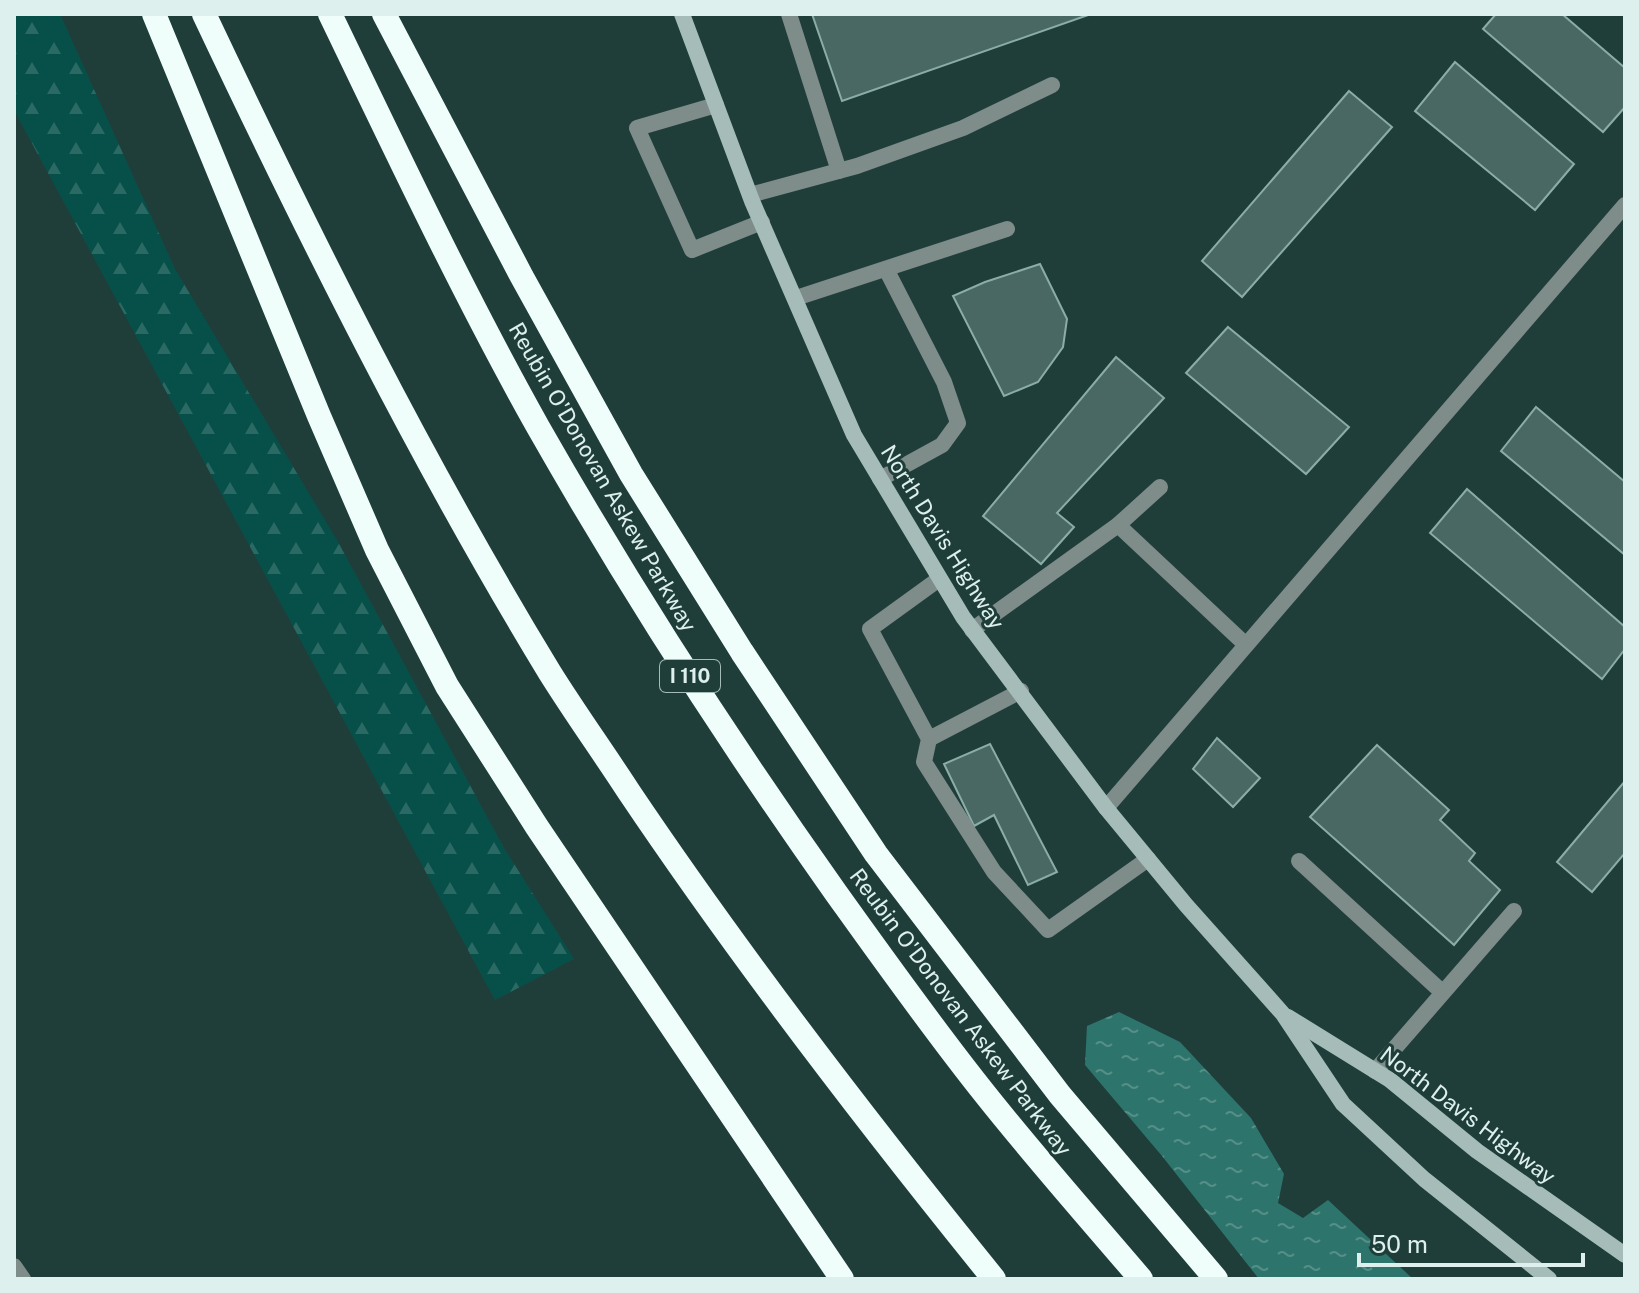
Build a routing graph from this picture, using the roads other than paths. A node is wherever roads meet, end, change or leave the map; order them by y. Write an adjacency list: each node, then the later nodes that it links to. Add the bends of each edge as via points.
1 (154, 14): 34 (highway, via 377,550 447,686)
2 (204, 14): 35 (highway, via 417,442 551,675 691,884 880,1138)
3 (330, 14): 36 (highway, Reubin O'Donovan Askew Parkway / I 110, via 537,424 683,667 884,961 983,1092)
4 (384, 14): 37 (highway, via 631,474 742,652 876,854 1060,1095)
5 (682, 14): 8 (main road, North Davis Highway)
6 (789, 14): 9 (street)
7 (1052, 85): 9 (street, via 963,128)
8 (716, 105): 10 (main road, North Davis Highway); 12 (street, via 637,128 692,250)
9 (839, 171): 10 (street)
10 (750, 195): 12 (main road, North Davis Highway)
11 (1625, 205): 21 (street)
12 (762, 222): 15 (main road, North Davis Highway)
13 (1007, 229): 14 (street)
14 (886, 269): 15 (street); 16 (street, via 944,382 958,423 942,445)
15 (796, 298): 16 (main road, North Davis Highway, via 854,435)
16 (880, 479): 19 (main road, North Davis Highway)
17 (1160, 487): 18 (street)
18 (1118, 525): 20 (street); 21 (street)
19 (939, 579): 20 (main road, North Davis Highway); 23 (street, via 870,629)
20 (972, 630): 22 (main road, North Davis Highway)
21 (1246, 645): 24 (street)
22 (1021, 691): 23 (street); 24 (main road, North Davis Highway)
23 (929, 739): 25 (street, via 924,762 994,872 1048,930)
24 (1106, 808): 25 (main road, North Davis Highway)
25 (1148, 859): 29 (main road, North Davis Highway)
26 (1299, 861): 28 (street)
27 (1514, 911): 28 (street)
28 (1442, 992): 30 (street)
29 (1283, 1014): 30 (main road, North Davis Highway); 38 (main road, North Davis Highway, via 1343,1104 1424,1179)
30 (1375, 1071): 31 (main road, North Davis Highway)
31 (1625, 1255)
32 (14, 1266): 33 (street)
33 (23, 1279)
34 (842, 1279)
35 (994, 1279)
36 (1141, 1279)
37 (1216, 1279)
38 (1549, 1279)

